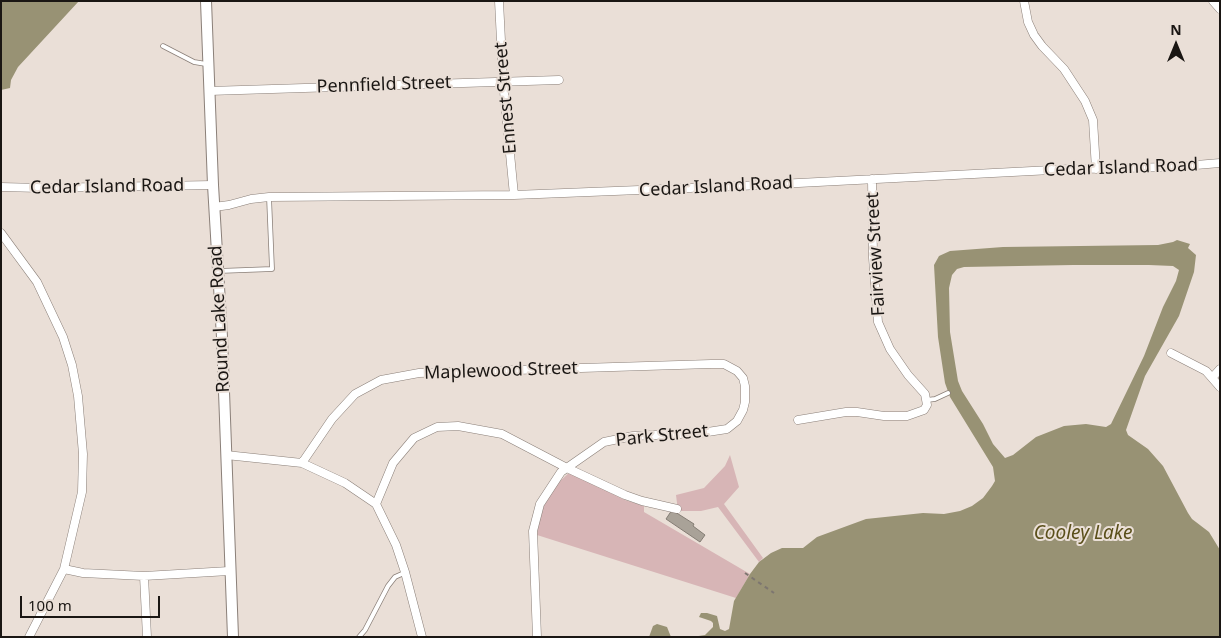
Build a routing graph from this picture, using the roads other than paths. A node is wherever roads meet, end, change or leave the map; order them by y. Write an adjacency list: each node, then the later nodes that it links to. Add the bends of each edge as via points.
1 (206, 1): 7 (street, Round Lake Road)
2 (499, 1): 9 (street, Ennest Street)
3 (1024, 1): 12 (street, via 1034,35 1064,69 1085,101 1093,120)
4 (1213, 1): 5 (street)
5 (1220, 9)
6 (163, 46): 7 (lane, via 194,62)
7 (209, 65): 10 (street, Round Lake Road)
8 (559, 80): 9 (street, Pennfield Street)
9 (503, 81): 10 (street, Pennfield Street); 16 (street, Ennest Street)
10 (209, 91): 14 (street, Round Lake Road)
11 (1220, 163): 12 (street, Cedar Island Road)
12 (1096, 169): 13 (street, Cedar Island Road)
13 (872, 179): 16 (street, Cedar Island Road); 27 (street, Fairview Street, via 872,258 878,322 890,349 925,394)
14 (212, 185): 15 (street, Cedar Island Road); 18 (street, Round Lake Road)
15 (1, 187)
16 (514, 195): 17 (street, Cedar Island Road)
17 (269, 197): 18 (street, Cedar Island Road); 20 (lane, via 272,270)
18 (214, 206): 20 (street, Round Lake Road)
19 (1, 233): 34 (street, via 37,282 63,337 78,396 84,473 76,524)
20 (218, 272): 29 (street, Round Lake Road)
21 (1170, 353): 24 (street, via 1206,371)
22 (1220, 369): 24 (street)
23 (737, 371): 30 (street, Maplewood Street, via 724,364 702,364 419,373 381,380 355,394 332,419); 31 (street, Park Street, via 743,378 746,393 743,410 728,429 633,436 604,442)
24 (1212, 378): 25 (street)
25 (1220, 387)
26 (948, 394): 27 (lane)
27 (927, 402): 28 (street, via 924,410 908,416 846,412)
28 (798, 420)
29 (226, 455): 30 (street); 35 (street, Round Lake Road)
30 (302, 463): 32 (street, via 345,483)
31 (568, 468): 32 (street, via 502,434 458,426 437,427 414,438 392,463); 33 (street, via 642,501); 43 (street, Park Street, via 561,472 540,504 534,531)
32 (376, 504): 36 (street)
33 (677, 508)
34 (64, 569): 37 (street); 38 (street)
35 (229, 571): 37 (street); 40 (street, Round Lake Road)
36 (405, 572): 41 (lane, via 388,586); 42 (street)
37 (144, 576): 39 (street)
38 (30, 637)
39 (147, 637)
40 (233, 637)
41 (359, 637)
42 (422, 637)
43 (537, 637)

